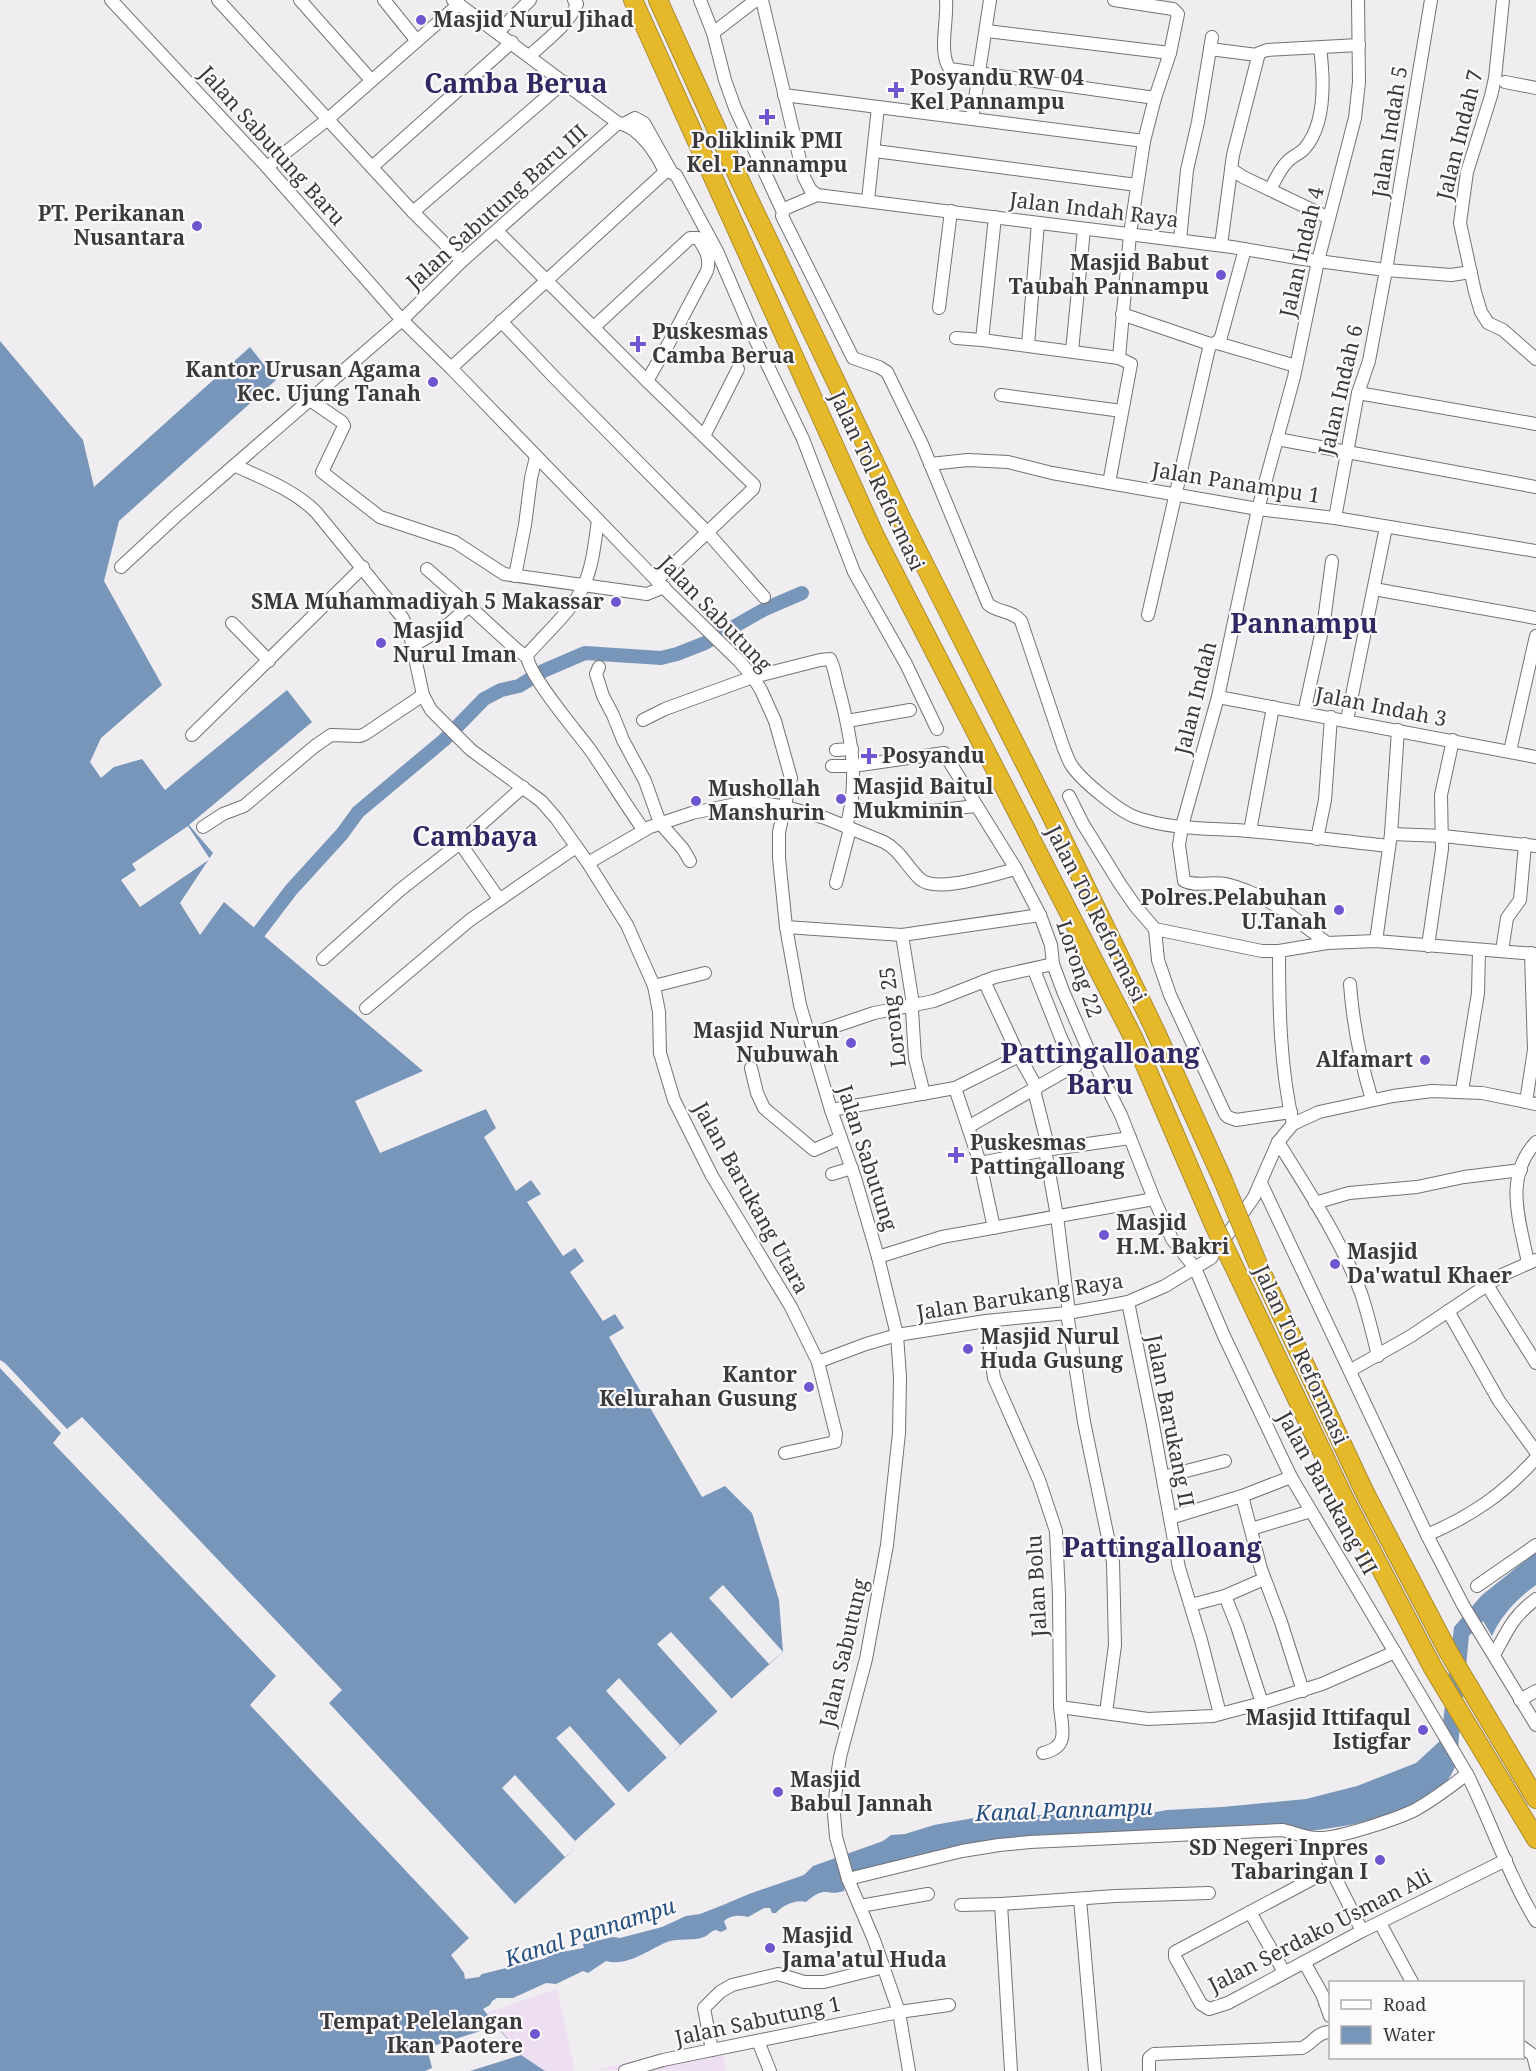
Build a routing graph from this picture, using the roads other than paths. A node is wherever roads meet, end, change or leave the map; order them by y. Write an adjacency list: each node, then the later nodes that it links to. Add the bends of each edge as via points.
1 (111, 0): 43 (street, Jalan Sabutung Baru)
2 (218, 0): 39 (street)
3 (300, 0): 31 (street)
4 (384, 0): 23 (street)
5 (530, 0): 21 (street)
6 (574, 0): 29 (street, via 577,4 573,12)
7 (624, 0): 48 (highway)
8 (633, 0): 48 (highway, Jalan Tol Reformasi)
9 (658, 0): 252 (highway, Jalan Tol Reformasi, bridge, via 902,520 1154,1028 1260,1269 1365,1493 1449,1653)
10 (700, 0): 22 (street)
11 (756, 0): 22 (street)
12 (762, 0): 35 (street)
13 (946, 0): 30 (street, via 943,53 947,65 952,70)
14 (990, 0): 20 (street)
15 (1114, 0): 27 (street, via 1173,9 1178,14)
16 (1358, 0): 25 (street, Jalan Indah 4)
17 (1431, 0): 65 (street, Jalan Indah 5)
18 (1503, 0): 66 (street, Jalan Indah 7, via 1491,96 1467,172 1460,223)
19 (456, 2): 21 (street); 23 (street)
20 (987, 31): 27 (street); 30 (street)
21 (498, 32): 24 (street)
22 (713, 33): 53 (street, via 735,108)
23 (417, 41): 31 (street)
24 (512, 42): 29 (street); 44 (street)
25 (1359, 45): 26 (street); 55 (street, Jalan Indah 4, via 1355,118)
26 (1320, 48): 28 (street, via 1266,50); 47 (street, via 1321,112 1317,126 1306,147 1289,159)
27 (1170, 53): 36 (street)
28 (1257, 55): 45 (street); 60 (street, via 1211,43 1187,170)
29 (529, 56): 32 (street)
30 (978, 72): 36 (street); 38 (street)
31 (371, 80): 39 (street)
32 (564, 82): 40 (street); 52 (street)
33 (1505, 82): 34 (street)
34 (1536, 88)
35 (784, 95): 37 (street); 49 (street, via 804,177)
36 (1155, 98): 41 (street)
37 (878, 107): 38 (street); 42 (street)
38 (972, 118): 41 (street)
39 (328, 119): 43 (street); 44 (street)
40 (621, 123): 58 (street, Jalan Sabutung Baru III); 67 (street, via 638,132 665,174); 132 (street, via 635,118 644,123 717,251 803,439 854,572)
41 (1144, 141): 46 (street)
42 (875, 151): 46 (street); 50 (street)
43 (267, 166): 70 (street, Jalan Sabutung Baru)
44 (372, 167): 52 (street)
45 (1231, 169): 47 (street); 61 (street)
46 (1137, 185): 59 (street)
47 (1270, 190): 55 (street)
48 (719, 191): 253 (highway, Jalan Tol Reformasi, bridge, via 875,536 1133,1037 1214,1225 1347,1504)
49 (817, 195): 50 (street, Jalan Indah Raya); 53 (street)
50 (868, 200): 51 (street, Jalan Indah Raya)
51 (951, 211): 54 (street, Jalan Indah Raya); 68 (street)
52 (413, 212): 63 (street)
53 (783, 212): 93 (street, via 851,354 887,372)
54 (995, 217): 56 (street, Jalan Indah Raya); 74 (street)
55 (1329, 218): 64 (street, Jalan Indah 4)
56 (1038, 223): 57 (street, Jalan Indah Raya); 76 (street)
57 (1084, 229): 59 (street, Jalan Indah Raya); 77 (street)
58 (497, 231): 63 (street, Jalan Sabutung Baru III); 67 (street)
59 (1130, 234): 60 (street, Jalan Indah Raya); 69 (street)
60 (1180, 240): 61 (street, Jalan Indah Raya)
61 (1221, 245): 62 (street, Jalan Indah Raya)
62 (1245, 249): 64 (street, Jalan Indah Raya); 75 (street, via 1221,337)
63 (462, 261): 70 (street, Jalan Sabutung Baru III)
64 (1318, 261): 65 (street, Jalan Indah Raya); 80 (street, Jalan Indah 4)
65 (1386, 270): 66 (street, Jalan Indah Raya, via 1451,275); 84 (street, Jalan Indah 6, via 1369,360)
66 (1471, 272): 79 (street, Jalan Indah 7, via 1481,312 1488,323 1503,330)
67 (547, 280): 71 (street); 72 (street)
68 (939, 308)
69 (1122, 314): 75 (street); 78 (street)
70 (402, 320): 81 (street, Jalan Sabutung); 86 (street)
71 (501, 321): 81 (street); 102 (street)
72 (594, 327): 83 (street); 83 (street, via 690,238 698,238 709,259 707,271)
73 (956, 338): 74 (street)
74 (982, 340): 76 (street)
75 (1213, 344): 80 (street); 97 (street)
76 (1028, 345): 77 (street)
77 (1072, 351): 78 (street)
78 (1119, 358): 87 (street, via 1131,367)
79 (1536, 359)
80 (1296, 366): 90 (street, Jalan Indah 4)
81 (451, 368): 92 (street, Jalan Sabutung)
82 (738, 369): 89 (street)
83 (647, 381): 89 (street)
84 (1358, 393): 88 (street); 91 (street, Jalan Indah 6)
85 (1001, 395): 87 (street)
86 (310, 400): 94 (street); 108 (street, via 344,426 323,473 380,517 455,542 504,574)
87 (1122, 411): 95 (street)
88 (1536, 424)
89 (704, 436): 102 (street, via 754,487)
90 (1277, 439): 91 (street); 98 (street, Jalan Indah 4)
91 (1346, 452): 96 (street); 99 (street, Jalan Indah 6)
92 (536, 457): 100 (street, Jalan Sabutung); 108 (street)
93 (930, 464): 95 (street, Jalan Panampu 1, via 968,460 1008,462); 148 (street, via 988,604 1014,614 1021,621 1072,767 1117,808 1149,821)
94 (236, 466): 105 (street); 106 (street, Jalan Barukang Utara, via 307,502)
95 (1109, 483): 97 (street, Jalan Panampu 1)
96 (1536, 487)
97 (1176, 494): 98 (street, Jalan Panampu 1); 114 (street)
98 (1258, 509): 99 (street, Jalan Panampu 1); 124 (street, Jalan Indah)
99 (1335, 518): 101 (street, Jalan Panampu 1)
100 (598, 520): 109 (street, Jalan Sabutung); 110 (street)
101 (1386, 527): 103 (street, Jalan Panampu 1); 111 (street)
102 (708, 533): 109 (street); 112 (street)
103 (1536, 551)
104 (1332, 561): 127 (street, via 1324,621)
105 (121, 567)
106 (363, 567): 118 (street, Jalan Barukang Utara, via 402,617); 120 (street)
107 (428, 569): 113 (street)
108 (515, 576): 110 (street)
109 (661, 584): 110 (street, via 647,594); 122 (street, Jalan Sabutung)
110 (584, 585): 119 (street)
111 (1374, 589): 115 (street); 130 (street)
112 (764, 597)
113 (470, 606): 118 (street); 119 (street)
114 (1148, 615)
115 (1536, 618)
116 (232, 623): 120 (street)
117 (1536, 636): 138 (street)
118 (413, 646): 123 (street, Jalan Barukang Utara)
119 (527, 655): 150 (street, via 535,675)
120 (269, 661): 134 (street)
121 (598, 667): 147 (street, via 596,674 603,696 645,781)
122 (753, 677): 129 (street); 131 (street, via 826,658 832,662); 145 (street, Jalan Sabutung, via 775,721 788,764 791,778)
123 (423, 695): 142 (street, Jalan Barukang Utara, via 450,731); 149 (street, via 365,734 331,735 244,806)
124 (1218, 697): 125 (street, Jalan Indah 3); 148 (street, Jalan Indah)
125 (1273, 707): 127 (street, Jalan Indah 3); 152 (street)
126 (910, 710): 131 (street)
127 (1304, 713): 128 (street, Jalan Indah 3)
128 (1331, 717): 130 (street, Jalan Indah 3); 154 (street, via 1325,800)
129 (643, 720)
130 (1347, 720): 133 (street, Jalan Indah 3)
131 (847, 721): 136 (street)
132 (937, 729)
133 (1398, 730): 135 (street, Jalan Indah 3); 155 (street)
134 (192, 735)
135 (1453, 740): 138 (street, Jalan Indah 3); 153 (street, via 1441,795)
136 (852, 749): 137 (street); 141 (street)
137 (836, 750)
138 (1510, 751): 139 (street, Jalan Indah 3)
139 (1536, 757)
140 (832, 766): 141 (street)
141 (853, 766): 144 (street, Lorong 22, via 944,753); 146 (street)
142 (523, 787): 156 (street); 158 (street, Jalan Barukang Utara, via 541,801)
143 (1069, 796): 166 (street, via 1120,884)
144 (975, 806): 146 (street, via 900,814); 161 (street, Lorong 22)
145 (786, 807): 147 (street, via 751,801); 151 (street); 165 (street, Jalan Sabutung, via 779,847)
146 (852, 808): 151 (street)
147 (660, 823): 150 (street); 159 (street)
148 (1182, 826): 152 (street); 169 (street, Jalan Indah, via 1179,845 1184,881 1226,884 1268,899)
149 (203, 827)
150 (643, 830): 160 (street)
151 (853, 830): 161 (street, via 892,846 919,878 932,884 960,882); 162 (street)
152 (1250, 831): 154 (street)
153 (1443, 836): 155 (street); 157 (street); 170 (street)
154 (1317, 839): 155 (street)
155 (1390, 840): 168 (street)
156 (460, 843): 163 (street); 175 (street, via 422,871)
157 (1530, 845): 173 (street, via 1520,900 1507,918)
158 (576, 847): 160 (street, Jalan Barukang Utara); 163 (street)
159 (690, 861)
160 (588, 863): 181 (street, Jalan Barukang Utara, via 627,925)
161 (1016, 868): 164 (street, Lorong 22)
162 (836, 883)
163 (499, 898): 183 (street)
164 (1040, 915): 167 (street); 176 (street, Lorong 22)
165 (786, 927): 167 (street); 184 (street, Jalan Sabutung)
166 (1155, 929): 172 (street, via 1262,951); 196 (street, via 1158,960 1170,995 1225,1114 1236,1120)
167 (902, 935): 182 (street, Lorong 25)
168 (1376, 941): 169 (street); 170 (street)
169 (1327, 944): 172 (street)
170 (1428, 946): 171 (street)
171 (1479, 950): 173 (street); 191 (street, via 1478,993)
172 (1280, 951): 196 (street, via 1282,1065)
173 (1502, 951): 174 (street)
174 (1533, 954): 194 (street)
175 (323, 959)
176 (1053, 964): 177 (street); 186 (street, Lorong 22)
177 (1034, 969): 179 (street); 187 (street)
178 (705, 973): 181 (street)
179 (984, 981): 182 (street, via 934,1001); 185 (street)
180 (1350, 984): 193 (street, via 1352,1023)
181 (654, 986): 222 (street, Jalan Barukang Utara, via 660,1053 674,1100 712,1176)
182 (913, 1004): 184 (street); 192 (street, Lorong 25, via 915,1058)
183 (366, 1008)
184 (809, 1035): 195 (street, Jalan Sabutung)
185 (1019, 1056): 189 (street); 190 (street)
186 (1090, 1056): 187 (street); 199 (street, Lorong 22)
187 (1075, 1067): 190 (street)
188 (751, 1068): 198 (street, via 765,1108 814,1150)
189 (955, 1088): 192 (street); 197 (street)
190 (1036, 1089): 197 (street); 202 (street)
191 (1462, 1091): 193 (street, Jalan Barukang Raya, via 1418,1092); 194 (street, Jalan Barukang Raya)
192 (924, 1094): 195 (street)
193 (1372, 1100): 196 (street, Jalan Barukang Raya)
194 (1531, 1103)
195 (831, 1110): 198 (street, Jalan Sabutung)
196 (1292, 1118): 200 (street, Jalan Barukang Raya)
197 (968, 1127): 203 (street)
198 (841, 1138): 204 (street, Jalan Sabutung)
199 (1130, 1138): 202 (street); 208 (street, Lorong 22)
200 (1278, 1142): 207 (street, Jalan Barukang Raya); 209 (street)
201 (1536, 1142): 205 (street)
202 (1047, 1150): 203 (street); 210 (street)
203 (980, 1163): 211 (street)
204 (852, 1168): 206 (street); 212 (street, Jalan Sabutung)
205 (1521, 1170): 209 (street, via 1417,1187 1349,1193); 213 (street, via 1516,1178 1515,1197)
206 (832, 1174)
207 (1262, 1183): 214 (street, Jalan Barukang Raya, via 1211,1258); 224 (street)
208 (1154, 1199): 210 (street); 214 (street, Lorong 22, via 1172,1239)
209 (1315, 1203): 221 (street, via 1356,1281)
210 (1057, 1216): 211 (street); 218 (street)
211 (994, 1228): 212 (street, via 942,1237)
212 (878, 1257): 220 (street, Jalan Sabutung)
213 (1532, 1262): 215 (street)
214 (1195, 1268): 216 (street, Jalan Barukang Raya); 230 (street, Jalan Barukang III)
215 (1486, 1285): 217 (street); 223 (street)
216 (1128, 1302): 218 (street, Jalan Barukang Raya); 229 (street, Jalan Barukang II)
217 (1448, 1311): 221 (street); 225 (street, via 1498,1401)
218 (1068, 1313): 219 (street, Jalan Barukang Raya); 249 (street, via 1084,1422 1113,1562 1115,1645)
219 (986, 1321): 220 (street, Jalan Barukang Raya); 248 (street, Jalan Bolu, via 994,1378 1039,1480 1056,1531)
220 (897, 1335): 222 (street, Jalan Barukang Raya); 263 (street, Jalan Sabutung, via 899,1433 887,1545 866,1659 837,1777 834,1814)
221 (1378, 1356): 224 (street)
222 (818, 1362): 226 (street, Jalan Barukang Utara, via 836,1442)
223 (1536, 1363)
224 (1351, 1370): 235 (street)
225 (1536, 1452)
226 (785, 1453)
227 (1536, 1458): 235 (street, via 1489,1503)
228 (1226, 1461): 229 (street)
229 (1163, 1477): 233 (street, Jalan Barukang II)
230 (1291, 1477): 231 (street); 232 (street, Jalan Barukang III)
231 (1242, 1496): 233 (street); 234 (street)
232 (1311, 1511): 234 (street); 242 (street, Jalan Barukang III)
233 (1170, 1518): 241 (street, Jalan Barukang II)
234 (1251, 1529): 237 (street)
235 (1427, 1535): 243 (street)
236 (1536, 1545): 238 (street)
237 (1264, 1579): 239 (street); 244 (street)
238 (1477, 1586)
239 (1225, 1596): 241 (street); 247 (street)
240 (1536, 1599): 243 (street, via 1516,1616)
241 (1191, 1605): 250 (street, Jalan Barukang II)
242 (1395, 1652): 244 (street); 255 (street, Jalan Barukang III)
243 (1492, 1652): 246 (street)
244 (1302, 1691): 247 (street)
245 (1536, 1691): 246 (street)
246 (1520, 1700): 251 (street)
247 (1262, 1703): 250 (street)
248 (1060, 1707): 249 (street); 254 (street, Jalan Bolu, via 1060,1744)
249 (1106, 1713): 250 (street, via 1148,1719)
250 (1220, 1714)
251 (1536, 1725)
252 (1502, 1743): 256 (highway); 257 (highway, Jalan Tol Reformasi)
253 (1482, 1752): 259 (highway, Jalan Tol Reformasi); 260 (highway)
254 (1043, 1753)
255 (1465, 1769): 258 (street, via 1412,1811 1355,1831); 261 (street)
256 (1536, 1788)
257 (1536, 1799)
258 (1320, 1838): 262 (street); 263 (street, via 1282,1830 1030,1842 962,1851)
259 (1536, 1839)
260 (1536, 1856)
261 (1506, 1860): 271 (street); 272 (street, Jalan Serdako Usman Ali)
262 (1331, 1869): 270 (street, Jalan Serdako Usman Ali); 273 (street)
263 (848, 1879): 269 (street, Jalan Sabutung)
264 (1209, 1893): 266 (street)
265 (928, 1894): 269 (street)
266 (1080, 1899): 267 (street); 290 (street)
267 (1001, 1904): 268 (street); 289 (street)
268 (961, 1905)
269 (860, 1906): 275 (street, Jalan Sabutung)
270 (1250, 1912): 276 (street); 276 (street, Jalan Serdako Usman Ali, via 1175,1952 1201,2004 1209,2009 1228,2003)
271 (1536, 1921)
272 (1380, 1923): 273 (street, Jalan Serdako Usman Ali); 277 (street)
273 (1362, 1930): 274 (street, Jalan Serdako Usman Ali)
274 (1304, 1962): 276 (street, Jalan Serdako Usman Ali); 280 (street)
275 (884, 1967): 279 (street, Jalan Sabutung); 284 (street, via 824,1982 804,1982 778,1974 732,1985 704,2008)
276 (1284, 1972)
277 (1411, 1981)
278 (950, 2005): 279 (street, Jalan Sabutung 1)
279 (899, 2012): 282 (street, Jalan Sabutung 1); 288 (street, Jalan Sabutung)
280 (1329, 2013)
281 (1329, 2032): 291 (street, via 1318,2034 1309,2045 1295,2049 1154,2054 1149,2058)
282 (758, 2041): 284 (street, Jalan Sabutung 1); 287 (street)
283 (1524, 2048): 285 (street, via 1533,2055)
284 (712, 2050): 286 (street, Jalan Sabutung 1)
285 (1536, 2067)
286 (625, 2071)
287 (770, 2071)
288 (909, 2071)
289 (1011, 2071)
290 (1095, 2071)
291 (1149, 2071)

